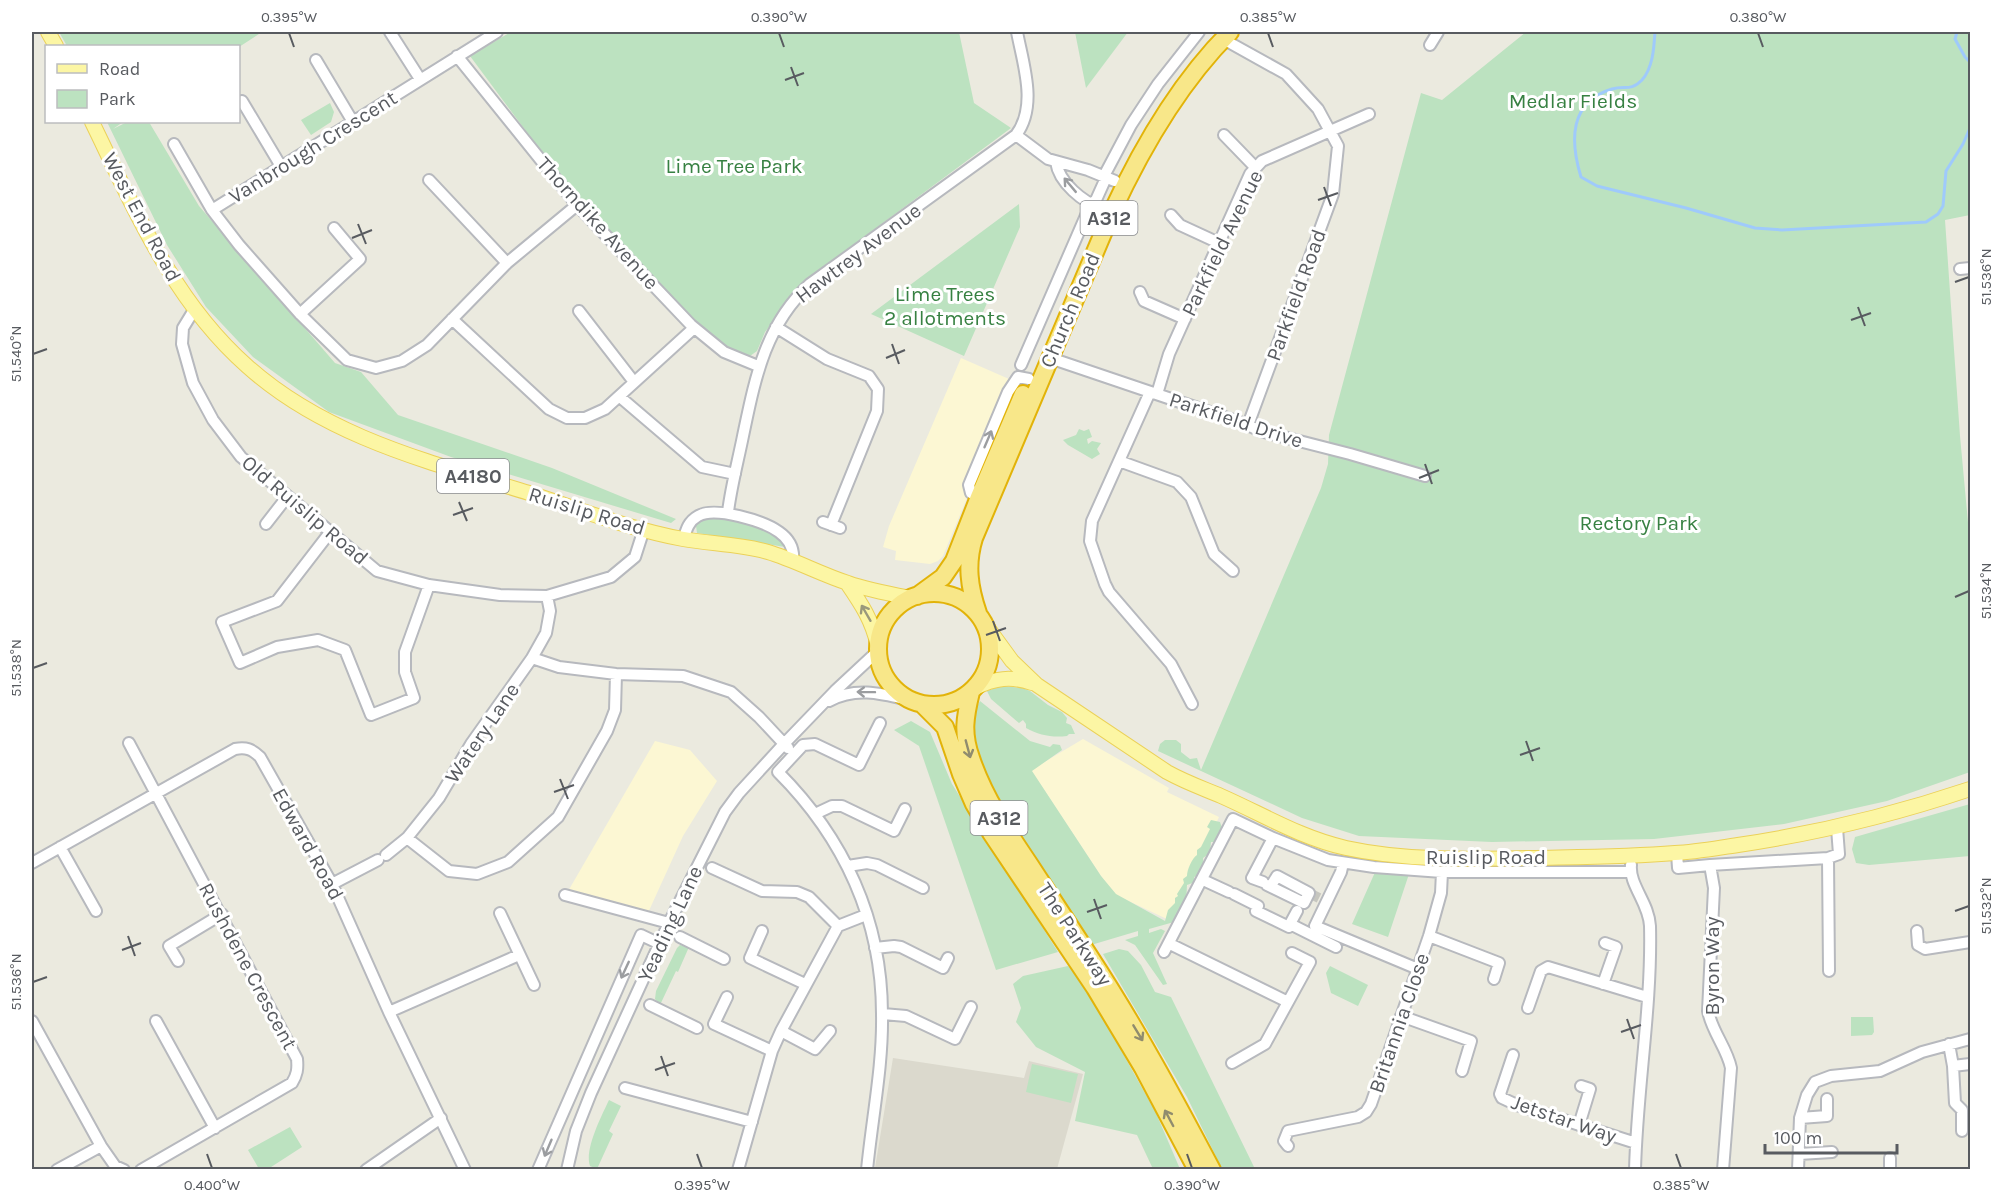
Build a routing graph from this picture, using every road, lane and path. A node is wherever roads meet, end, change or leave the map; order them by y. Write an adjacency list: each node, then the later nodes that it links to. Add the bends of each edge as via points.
1 (390, 32): 10 (street)
2 (497, 32): 8 (street, Vanbrough Crescent)
3 (1017, 32): 16 (street, via 1027,83 1026,114)
4 (1199, 32): 22 (street, Church Road, via 1145,103)
5 (1438, 32): 7 (street)
6 (1222, 34): 15 (street, Parkfield Road, via 1286,74 1318,109); 22 (highway, Church Road / A312, via 1168,91); 39 (highway, Church Road / A312, via 1176,96 1136,164)
7 (1430, 45)
8 (458, 56): 10 (street, Vanbrough Crescent); 24 (street, Thorndike Avenue)
9 (316, 60): 13 (street)
10 (420, 79): 13 (street, Vanbrough Crescent)
11 (242, 102): 21 (street)
12 (1369, 114): 15 (street, Parkfield Avenue)
13 (353, 122): 21 (street, Vanbrough Crescent)
14 (92, 123): 32 (main road, West End Road / A4180, via 157,252)
15 (1329, 132): 20 (street, Parkfield Avenue); 44 (street, Parkfield Road, via 1338,146 1333,194)
16 (1016, 135): 19 (street); 37 (street, Hawtrey Avenue, via 810,284)
17 (1224, 135): 20 (street)
18 (174, 144): 26 (street)
19 (1056, 162): 22 (street); 25 (street, one-way to 19, via 1072,190)
20 (1255, 167): 29 (street, Parkfield Avenue)
21 (282, 168): 26 (street, Vanbrough Crescent)
22 (1110, 179): 25 (highway, Church Road / A312)
23 (429, 180): 30 (street)
24 (577, 205): 30 (street, Vanbrough Crescent); 38 (street, Thorndike Avenue)
25 (1096, 206): 60 (highway, Church Road / A312, one-way to 25, via 943,577 954,561 1025,372)
26 (212, 210): 34 (street, Vanbrough Crescent)
27 (1171, 215): 29 (street, via 1180,225)
28 (334, 228): 34 (street, via 360,259)
29 (1219, 243): 36 (street, Parkfield Avenue)
30 (507, 263): 35 (street, Vanbrough Crescent)
31 (1140, 292): 36 (street, via 1144,301)
32 (194, 310): 48 (street, Old Ruislip Road, via 181,338 193,383 213,420 241,457); 52 (main road, Ruislip Road / A4180, via 245,365 287,399 327,422 411,456)
33 (579, 311): 41 (street)
34 (300, 314): 35 (street, Vanbrough Crescent, via 347,360 376,368 402,361 427,345)
35 (452, 319): 43 (street, via 549,409 567,418 585,418)
36 (1185, 320): 42 (street, Parkfield Avenue)
37 (776, 327): 40 (street, Hawtrey Avenue); 51 (street, via 827,359 869,376 878,389 877,411)
38 (694, 328): 40 (street, Thorndike Avenue, via 724,352); 41 (street)
39 (1050, 358): 42 (street, Parkfield Drive); 61 (highway, Church Road / A312, via 972,546 971,594)
40 (758, 366): 46 (street, Hawtrey Avenue)
41 (634, 382): 43 (street)
42 (1153, 393): 44 (street, Parkfield Drive); 45 (street, Parkfield Avenue)
43 (620, 397): 46 (street, via 702,467)
44 (1248, 425): 47 (street, Parkfield Drive)
45 (1119, 461): 56 (street, via 1185,488 1214,554); 68 (street, Parkfield Avenue, via 1092,521 1090,541 1109,592 1165,656)
46 (735, 474): 49 (street, Hawtrey Avenue)
47 (1425, 476)
48 (287, 497): 50 (street); 53 (street, Old Ruislip Road)
49 (728, 512): 54 (street, via 699,515 690,522); 55 (street, via 777,530 789,542)
50 (266, 524)
51 (831, 525)
52 (645, 529): 54 (main road, Ruislip Road / A4180); 59 (street, Old Ruislip Road, via 635,557 611,577)
53 (331, 531): 58 (street, Old Ruislip Road, via 377,571); 58 (street, via 277,601 222,622 240,663 277,647 318,640 345,650 371,715 414,698 405,672 405,652)
54 (684, 539): 55 (main road, Ruislip Road / A4180, via 744,547)
55 (793, 560): 57 (main road, Ruislip Road / A4180)
56 (1233, 571)
57 (847, 583): 60 (main road, A4180); 62 (main road, one-way to 57, via 873,625)
58 (429, 585): 59 (street, Old Ruislip Road, via 500,596)
59 (547, 596): 63 (street, Watery Lane, via 550,611 546,633)
60 (914, 597): 61 (highway, via 944,594 963,601); 62 (highway, A312, via 895,609 886,621)
61 (981, 619): 65 (main road, Ruislip Road, via 1012,661); 66 (highway, A312, via 991,653 988,667)
62 (878, 649): 67 (highway, A312, via 888,682); 69 (street, Yeading Lane)
63 (532, 658): 64 (street, via 559,667); 80 (street, Watery Lane, via 471,744 439,798)
64 (616, 674): 72 (street, via 683,676 731,692); 80 (street, via 615,710 607,731 558,817 508,862 477,874 449,871)
65 (1037, 685): 66 (main road, Ruislip Road, via 1009,678 993,680); 79 (main road, Ruislip Road, via 1184,782)
66 (973, 690): 67 (highway, via 949,703); 108 (highway, The Parkway / A312, one-way to 108, via 965,713 964,732 971,758 1005,828)
67 (917, 703): 69 (street, Yeading Lane, one-way to 69, via 859,691); 108 (highway, The Parkway / A312, via 945,727 974,804 991,833)
68 (1192, 704)
69 (821, 706): 72 (street, Yeading Lane)
70 (880, 723): 73 (street, via 859,765 815,744 803,745)
71 (129, 742): 75 (street, Rushdene Crescent)
72 (783, 745): 73 (street); 104 (street, Yeading Lane, via 725,812)
73 (795, 754): 77 (street, via 778,772)
74 (1971, 789): 78 (main road, Ruislip Road)
75 (156, 794): 83 (street, Edward Road); 95 (street, Edward Road, via 235,749 253,751); 102 (street, Rushdene Crescent)
76 (905, 809): 77 (street, via 894,831 842,806 831,806)
77 (815, 814): 90 (street)
78 (1838, 828): 84 (main road, Ruislip Road); 86 (street, via 1839,854)
79 (1296, 832): 82 (street); 85 (main road, Ruislip Road, via 1343,847 1398,856 1450,859)
80 (407, 838): 95 (street, Watery Lane, via 382,857)
81 (1273, 838): 82 (street); 94 (street, via 1233,819); 98 (street, via 1264,883 1277,876)
82 (1289, 845): 88 (street)
83 (60, 847): 87 (street, Edward Road); 99 (street)
84 (1677, 853): 85 (main road, Ruislip Road); 89 (street, via 1678,868)
85 (1632, 855): 93 (street)
86 (1828, 858): 89 (street); 123 (street)
87 (32, 863)
88 (1343, 863): 92 (street); 98 (street)
89 (1710, 865): 178 (street, Byron Way, via 1714,888 1708,1011 1731,1068)
90 (848, 866): 96 (street, via 877,864); 103 (street)
91 (712, 868): 106 (street, via 762,891 797,892 809,897)
92 (1442, 872): 93 (street); 110 (street, Britannia Close, via 1441,893)
93 (1630, 872): 130 (street, via 1650,924)
94 (1203, 880): 105 (street, via 1258,906 1256,911 1289,927); 131 (street, via 1167,948)
95 (332, 884): 135 (street, Edward Road)
96 (923, 888)
97 (565, 895): 104 (street)
98 (1317, 896): 122 (street, via 1315,926)
99 (96, 911)
100 (1297, 911): 105 (street)
101 (500, 913): 118 (street)
102 (222, 914): 121 (street, via 169,945); 159 (street, Rushdene Crescent, via 297,1059 298,1068 292,1083)
103 (866, 915): 106 (street); 116 (street)
104 (669, 923): 114 (street, Yeading Lane)
105 (1290, 924): 115 (street)
106 (838, 926): 125 (street)
107 (762, 931): 125 (street, via 750,958)
108 (1065, 931): 128 (highway, The Parkway / A312)
109 (1917, 931): 112 (street, via 1918,945 1925,949)
110 (1429, 936): 122 (street, Britannia Close); 124 (street, via 1500,963)
111 (680, 937): 119 (street)
112 (1971, 942)
113 (1605, 943): 126 (street, via 1616,947)
114 (660, 944): 171 (street, one-way to 171, via 641,935); 172 (street, Yeading Lane, via 591,1092)
115 (1336, 947)
116 (875, 948): 120 (street, via 901,947 943,968); 136 (street)
117 (1292, 953): 131 (street, via 1310,962)
118 (519, 955): 127 (street); 135 (street)
119 (724, 958)
120 (948, 958)
121 (178, 961)
122 (1418, 969): 137 (street, Britannia Close)
123 (1829, 971)
124 (1494, 980)
125 (805, 984): 141 (street)
126 (1604, 984): 130 (street); 134 (street, via 1548,967 1541,970)
127 (534, 985)
128 (1101, 986): 175 (highway, The Parkway / A312, one-way to 128); 176 (highway, The Parkway / A312, one-way to 176, via 1154,1059)
129 (727, 997): 145 (street, via 714,1024)
130 (1647, 997): 161 (street)
131 (1288, 1002): 147 (street, via 1265,1044)
132 (650, 1005): 140 (street)
133 (971, 1007): 136 (street, via 954,1039 906,1016)
134 (1528, 1008)
135 (390, 1012): 155 (street, Edward Road)
136 (882, 1014): 174 (street)
137 (1401, 1016): 150 (street, via 1471,1041); 163 (street, Britannia Close, via 1366,1112 1288,1131 1284,1141)
138 (32, 1021): 162 (street)
139 (156, 1021): 159 (street)
140 (697, 1028)
141 (781, 1031): 142 (street, via 815,1048); 145 (street)
142 (830, 1031)
143 (1971, 1039): 144 (street)
144 (1949, 1044): 149 (street); 156 (street, via 1880,1071 1831,1076 1815,1082)
145 (772, 1051): 157 (street)
146 (1513, 1055): 158 (street, Jetstar Way, via 1502,1098)
147 (1232, 1063)
148 (1971, 1064): 149 (street)
149 (1953, 1066): 154 (street, via 1955,1103)
150 (1462, 1071)
151 (1581, 1086): 158 (street, via 1590,1089)
152 (625, 1088): 157 (street)
153 (1827, 1099): 156 (street, via 1827,1116)
154 (1966, 1109): 160 (street)
155 (441, 1118): 169 (street); 170 (street, Edward Road)
156 (1800, 1118): 165 (street)
157 (752, 1122): 173 (street)
158 (1579, 1125): 161 (street, Jetstar Way)
159 (215, 1128): 168 (street, Rushdene Crescent)
160 (1962, 1131)
161 (1635, 1143): 177 (street)
162 (101, 1146): 166 (street); 167 (street, via 115,1166)
163 (1288, 1146)
164 (1832, 1152): 165 (street)
165 (1799, 1154): 179 (street)
166 (57, 1170)
167 (124, 1170)
168 (141, 1170)
169 (366, 1170)
170 (465, 1170)
171 (538, 1170)
172 (567, 1170)
173 (738, 1170)
174 (867, 1170)
175 (1197, 1170)
176 (1212, 1170)
177 (1635, 1170)
178 (1723, 1170)
179 (1798, 1170)

